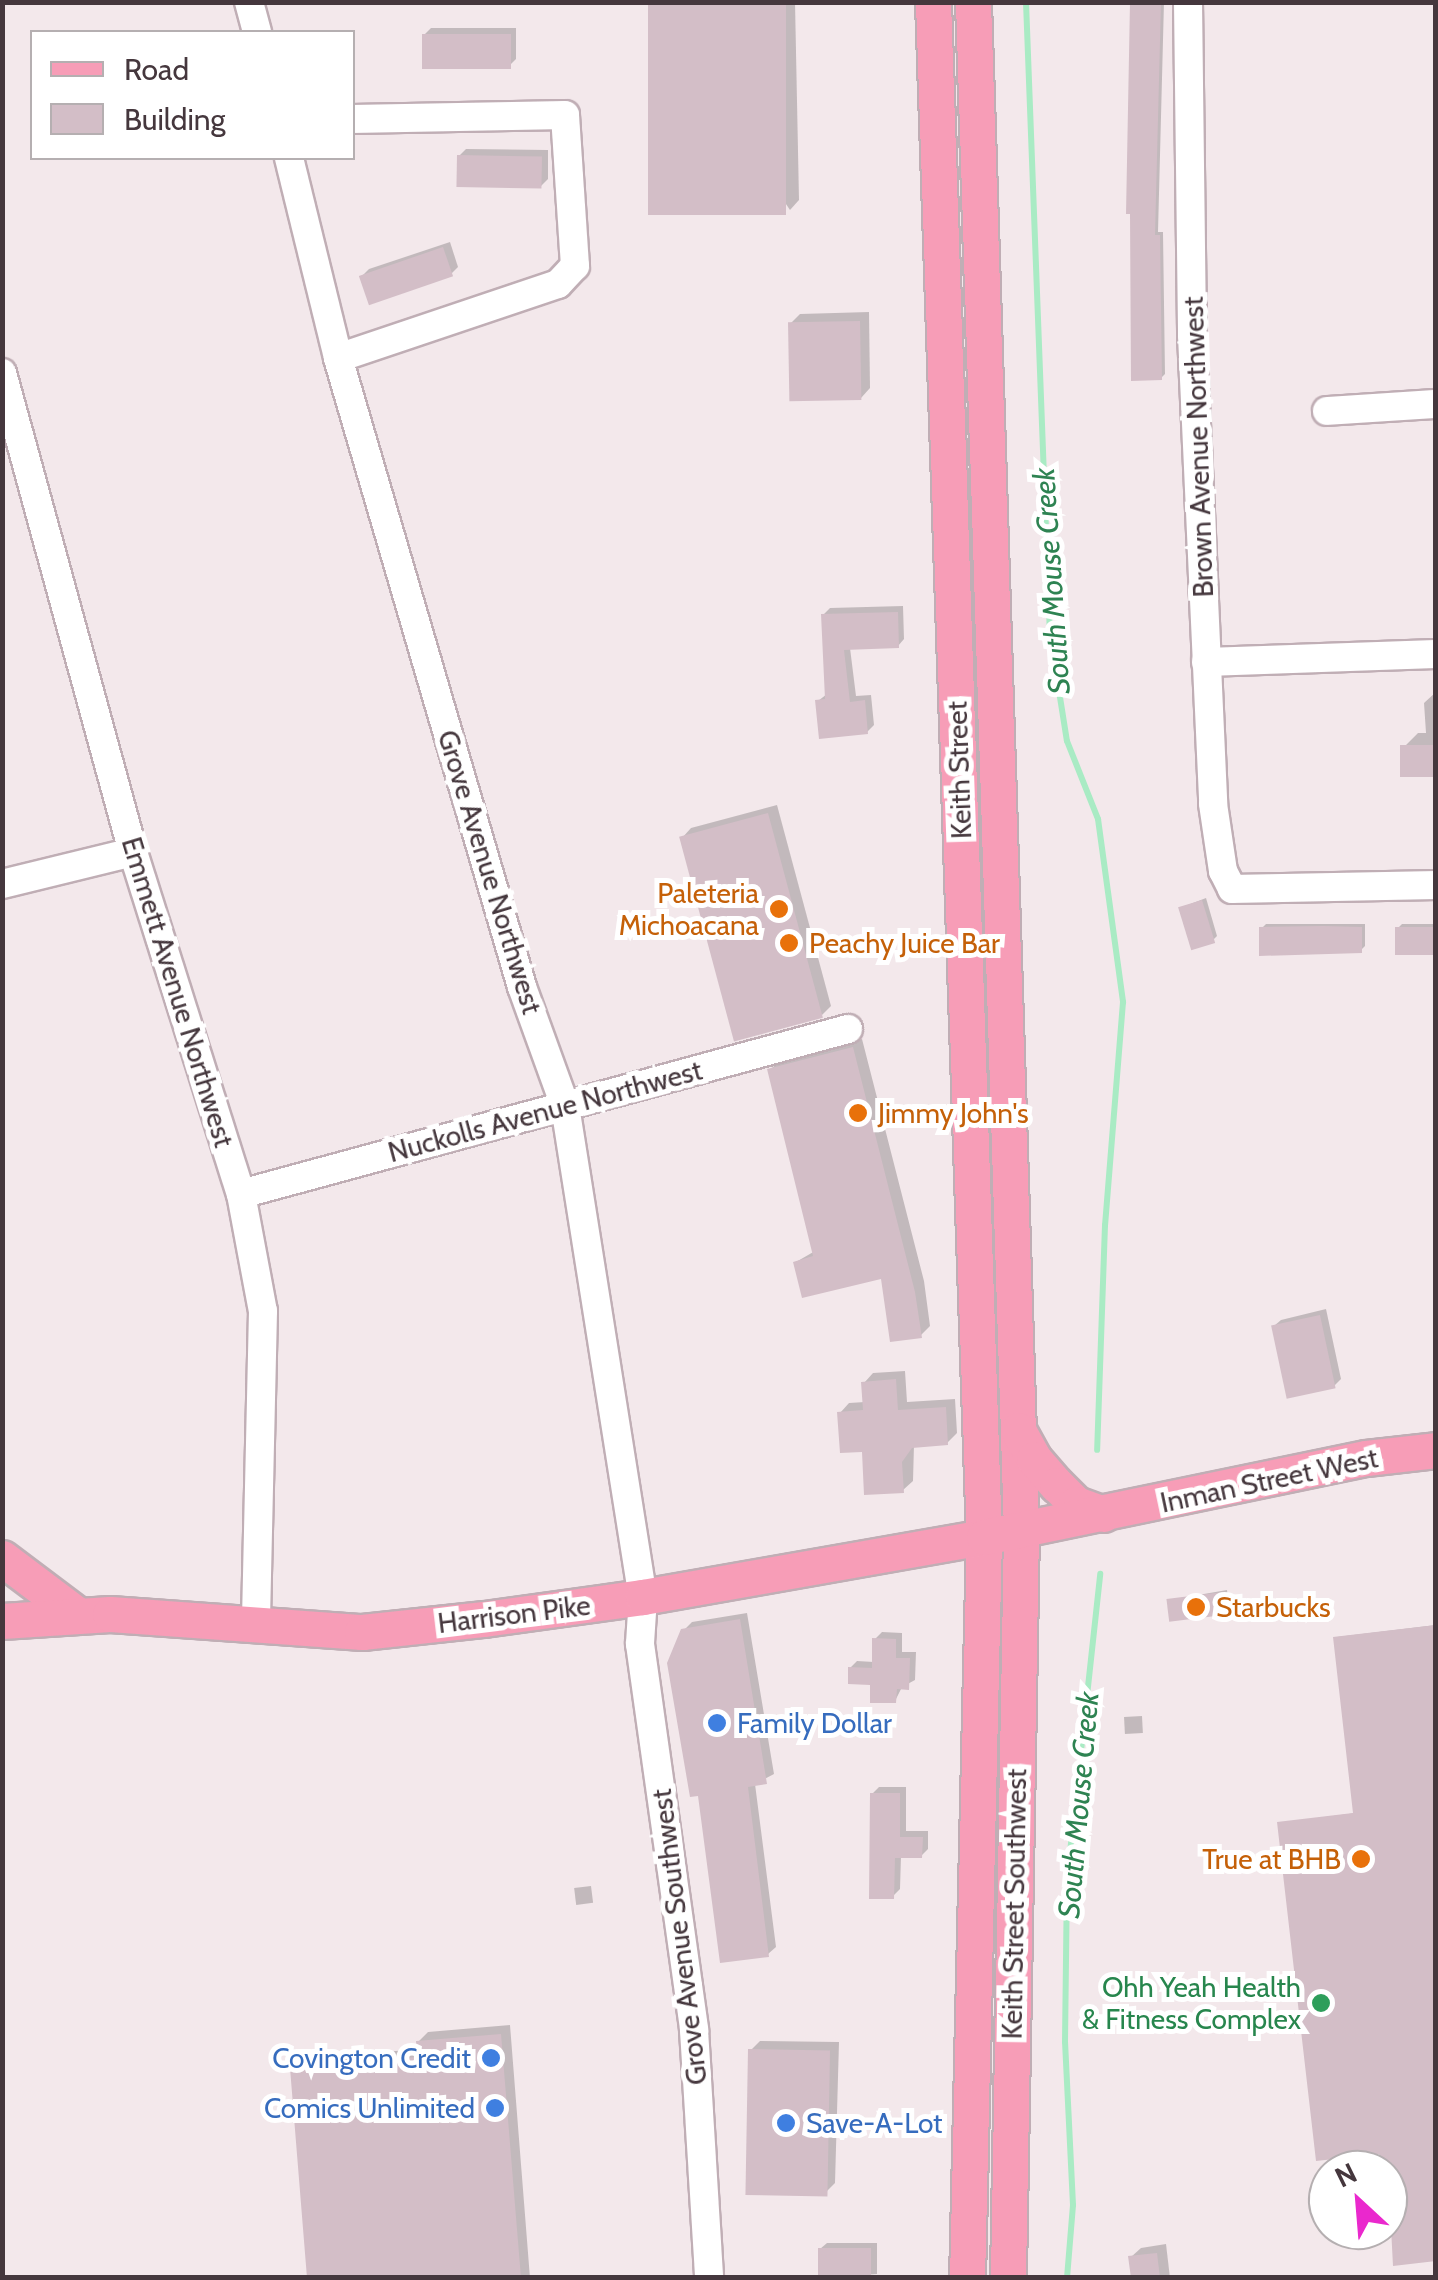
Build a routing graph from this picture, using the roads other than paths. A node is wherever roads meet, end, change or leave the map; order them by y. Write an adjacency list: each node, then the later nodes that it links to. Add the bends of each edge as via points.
1 (250, 2): 5 (street)
2 (933, 2): 9 (main road, Keith Street)
3 (973, 2): 8 (main road, Keith Street)
4 (1188, 2): 15 (street, Brown Avenue Northwest, via 1192,335)
5 (257, 30)
6 (355, 119): 10 (street, via 565,116 575,266 558,284)
7 (289, 160): 10 (street, Grove Avenue Northwest)
8 (982, 234): 9 (main road); 19 (main road, Keith Street)
9 (942, 236): 20 (main road, Keith Street)
10 (338, 358): 22 (street, Grove Avenue Northwest, via 522,987)
11 (2, 372): 16 (street, Emmett Avenue Northwest)
12 (1436, 404): 13 (street)
13 (1327, 411)
14 (1436, 654): 15 (street)
15 (1206, 662): 18 (street, Brown Avenue Northwest, via 1214,804 1223,871 1232,889)
16 (132, 852): 17 (street); 23 (street, Emmett Avenue Northwest)
17 (2, 884)
18 (1436, 885)
19 (1001, 933): 20 (main road); 24 (main road, Keith Street)
20 (964, 934): 28 (main road, Keith Street)
21 (848, 1029): 22 (street, Nuckolls Avenue Northwest)
22 (565, 1106): 23 (street, Nuckolls Avenue Northwest); 30 (street, Grove Avenue Northwest)
23 (242, 1194): 33 (street, Emmett Avenue Northwest, via 263,1312)
24 (1018, 1429): 26 (main road, via 1066,1495); 27 (main road, Keith Street)
25 (1436, 1450): 26 (main road, Inman Street West, via 1366,1458)
26 (1103, 1514): 27 (main road, Inman Street West)
27 (1021, 1530): 28 (main road, Harrison Pike); 35 (main road, Keith Street Southwest)
28 (984, 1538): 30 (main road, Harrison Pike); 34 (main road, Keith Street Southwest)
29 (2, 1558): 31 (main road)
30 (643, 1597): 33 (main road, Harrison Pike, via 362,1632); 40 (street, Grove Avenue Southwest, via 640,1644 691,2003)
31 (80, 1616): 32 (main road, Harrison Pike); 33 (main road, Harrison Pike)
32 (2, 1621)
33 (256, 1623)
34 (974, 1997): 35 (main road); 36 (main road, Keith Street Southwest)
35 (1012, 1999): 37 (main road, Keith Street Southwest)
36 (969, 2197): 37 (main road); 38 (main road, Keith Street Southwest)
37 (1009, 2197): 39 (main road, Keith Street Southwest)
38 (968, 2239): 39 (main road); 41 (main road, Keith Street Southwest)
39 (1008, 2240): 42 (main road, Keith Street Southwest)
40 (708, 2278)
41 (967, 2278)
42 (1008, 2278)

